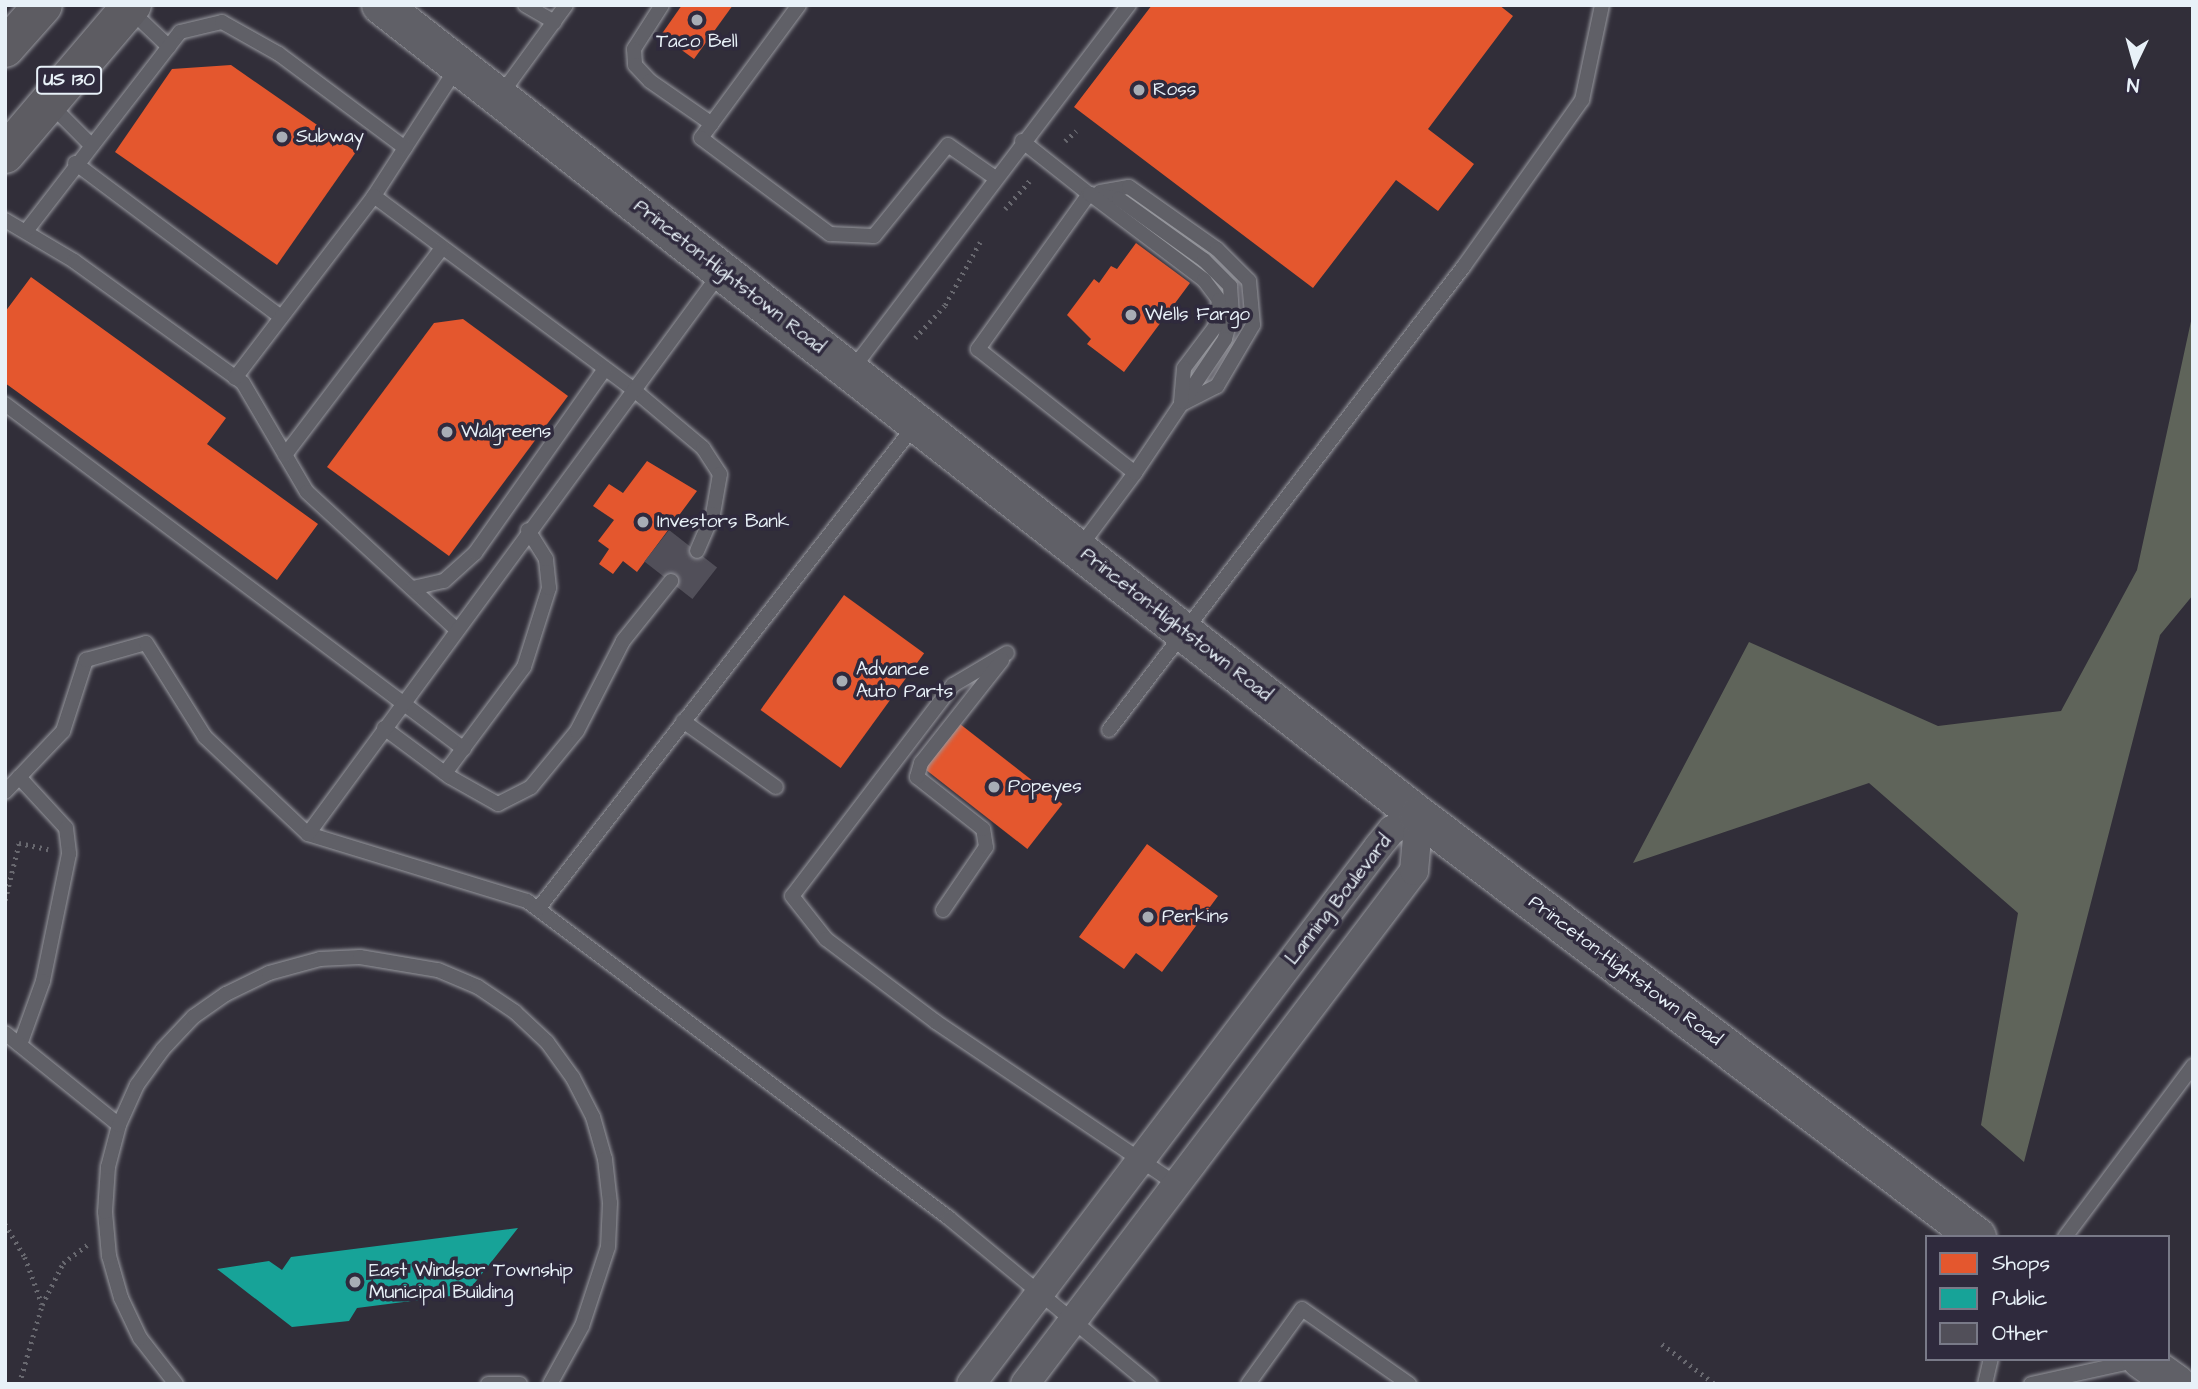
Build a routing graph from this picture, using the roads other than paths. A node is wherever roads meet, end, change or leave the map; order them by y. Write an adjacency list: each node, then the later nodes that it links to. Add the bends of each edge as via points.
1 (43, 5): 12 (highway)
2 (525, 5): 10 (lane)
3 (566, 5): 10 (lane)
4 (662, 5): 16 (lane, via 634,49 635,65 650,81)
5 (799, 5): 16 (lane)
6 (1129, 5): 17 (lane)
7 (1602, 5): 45 (lane, via 1582,100 1464,266)
8 (131, 7): 11 (lane); 15 (highway, US 130)
9 (399, 11): 13 (main road, Princeton-Hightstown Road)
10 (554, 22): 14 (lane)
11 (169, 47): 18 (lane); 19 (lane, via 180,32 222,22 279,54)
12 (5, 48)
13 (458, 65): 14 (main road, Princeton-Hightstown Road); 19 (lane)
14 (498, 97): 28 (main road, Princeton-Hightstown Road)
15 (49, 103): 18 (lane); 20 (highway, US 130)
16 (712, 124): 22 (lane, via 701,138 830,234 874,236 948,145)
17 (1022, 141): 22 (lane); 23 (lane)
18 (91, 145): 21 (lane)
19 (405, 148): 24 (lane)
20 (5, 154)
21 (75, 163): 26 (lane); 29 (lane)
22 (994, 177): 31 (lane)
23 (1089, 194): 35 (lane, via 1119,199 1204,260 1230,286 1232,314 1225,339); 35 (lane, via 1129,187 1217,249 1249,281 1253,325 1217,386); 38 (lane, via 978,349)
24 (374, 196): 27 (lane); 29 (lane)
25 (5, 220): 26 (lane)
26 (27, 230): 32 (lane)
27 (443, 248): 30 (lane); 37 (lane)
28 (722, 271): 31 (main road, Princeton-Hightstown Road); 33 (lane)
29 (281, 317): 32 (lane)
30 (604, 369): 33 (lane); 43 (lane, via 475,553 444,581)
31 (850, 372): 36 (main road, Princeton-Hightstown Road)
32 (234, 378): 37 (lane, via 243,383)
33 (634, 390): 39 (lane); 41 (lane, via 703,448 720,474 713,514)
34 (5, 404): 46 (lane)
35 (1181, 404): 38 (lane)
36 (916, 424): 40 (main road, Princeton-Hightstown Road); 47 (lane)
37 (285, 455): 43 (lane, via 307,492)
38 (1135, 473): 40 (lane)
39 (528, 530): 44 (lane); 50 (lane, via 546,559 550,588 524,667)
40 (1078, 549): 45 (main road, Princeton-Hightstown Road)
41 (697, 551)
42 (671, 581): 51 (lane, via 623,641 577,731 531,788 498,804)
43 (413, 588): 44 (lane)
44 (455, 628): 46 (lane)
45 (1183, 628): 49 (lane); 55 (main road, Princeton-Hightstown Road)
46 (403, 701): 48 (lane); 50 (lane)
47 (683, 721): 53 (lane); 57 (lane)
48 (384, 728): 51 (lane); 56 (lane)
49 (1109, 730)
50 (464, 749): 51 (lane)
51 (445, 773)
52 (19, 777): 54 (lane); 56 (lane, via 63,731 86,660 146,643 205,737); 60 (lane, via 66,828 69,853 44,981)
53 (776, 787)
54 (5, 792)
55 (1419, 816): 63 (street, Lanning Boulevard, via 1392,830 1378,847); 64 (street, Lanning Boulevard, via 1414,871); 65 (main road, Princeton-Hightstown Road)
56 (308, 834): 57 (lane, via 527,901)
57 (538, 909): 67 (lane, via 948,1218)
58 (943, 910): 63 (lane, via 986,848 983,828 917,777 921,763 1007,653 953,685 792,895 826,939 936,1023)
59 (5, 1033): 60 (lane)
60 (20, 1045): 62 (lane)
61 (2193, 1066): 66 (lane)
62 (119, 1125): 72 (lane, via 108,1167 108,1242 121,1298 139,1338); 75 (lane, via 150,1067 193,1017 269,972 320,959 360,957 438,970 478,987 523,1019 573,1077 593,1117 605,1159 610,1203 599,1286)
63 (1140, 1158): 64 (lane); 67 (street, Lanning Boulevard)
64 (1176, 1184): 68 (street, Lanning Boulevard)
65 (1974, 1235)
66 (2066, 1235)
67 (1038, 1296): 68 (lane); 76 (street, Lanning Boulevard)
68 (1071, 1322): 77 (street, Lanning Boulevard); 78 (lane)
69 (1991, 1361): 81 (lane)
70 (2133, 1361): 82 (lane)
71 (2145, 1361): 83 (main road)
72 (176, 1384)
73 (488, 1384): 74 (lane)
74 (520, 1384)
75 (550, 1384)
76 (971, 1384)
77 (1025, 1384)
78 (1150, 1384)
79 (1248, 1384): 80 (lane, via 1302,1309)
80 (1409, 1384)
81 (1985, 1384)
82 (2031, 1384)
83 (2176, 1384)

